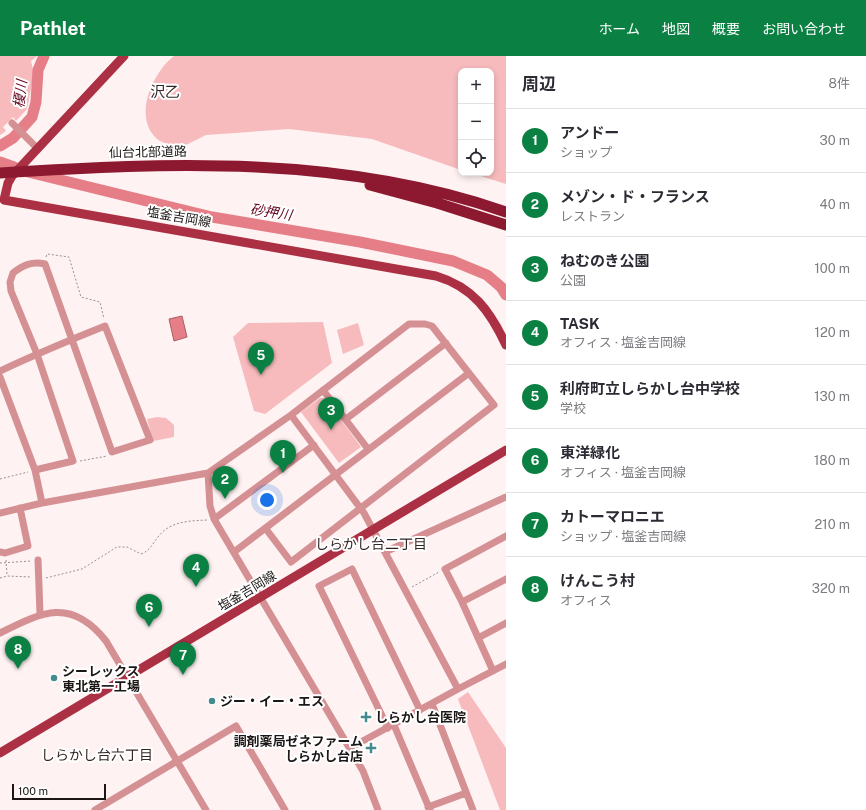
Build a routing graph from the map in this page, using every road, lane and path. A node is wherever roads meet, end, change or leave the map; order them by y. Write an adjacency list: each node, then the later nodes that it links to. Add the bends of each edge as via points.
1 (124, 56): 3 (main road, 塩釜吉岡線)
2 (12, 123): 3 (street)
3 (38, 149): 6 (main road, 塩釜吉岡線, via 12,176)
4 (296, 170): 5 (highway, 仙台北部道路, via 211,165); 7 (highway, 仙台北部道路, via 322,171 400,183); 8 (highway, 仙台北部道路, via 361,182)
5 (0, 173)
6 (2, 200): 13 (main road, 塩釜吉岡線, via 436,276 458,285 482,304)
7 (506, 212)
8 (506, 225)
9 (45, 264): 10 (path, via 47,254 69,257 81,297 100,302); 11 (street); 14 (street, via 37,262 20,268 13,273 10,282)
10 (105, 326): 11 (street); 24 (street, via 150,440)
11 (73, 339): 14 (street); 24 (street)
12 (446, 343): 16 (street); 18 (street, via 432,326 409,324); 20 (street)
13 (506, 345)
14 (37, 354): 15 (street); 25 (street)
15 (0, 372)
16 (469, 373): 22 (street); 33 (street, via 494,405)
17 (0, 377): 26 (street)
18 (323, 390): 19 (street); 20 (street)
19 (291, 415): 21 (street); 27 (street)
20 (346, 419): 22 (street)
21 (314, 445): 28 (street); 35 (street)
22 (368, 449): 28 (street)
23 (506, 450): 50 (main road, 塩釜吉岡線)
24 (112, 452): 25 (path, via 107,456)
25 (73, 461): 26 (street)
26 (35, 470): 29 (path); 31 (street)
27 (208, 473): 31 (street); 35 (street)
28 (336, 474): 33 (street); 36 (street)
29 (0, 479)
30 (506, 497): 38 (street)
31 (42, 503): 32 (street)
32 (20, 508): 34 (street); 39 (street, via 28,546)
33 (363, 511): 36 (street, via 291,562); 38 (street)
34 (0, 513)
35 (211, 520): 40 (street); 47 (path, via 185,521 169,526 149,550 141,554 126,547 117,547 82,569)
36 (266, 529): 40 (street)
37 (506, 536): 44 (street)
38 (384, 550): 49 (street)
39 (2, 552): 43 (path)
40 (234, 552): 50 (street)
41 (38, 560): 43 (path); 47 (street)
42 (0, 563): 43 (path)
43 (6, 563): 45 (path)
44 (445, 569): 49 (path); 51 (street)
45 (7, 576): 46 (path); 47 (path)
46 (0, 578)
47 (38, 578): 52 (street)
48 (506, 580): 51 (street)
49 (406, 591): 59 (street)
50 (261, 598): 58 (main road, 塩釜吉岡線); 63 (street)
51 (462, 602): 55 (street)
52 (40, 614): 54 (street); 58 (street, via 71,614 88,623 106,641)
53 (506, 623): 55 (street)
54 (0, 633)
55 (478, 638): 57 (street)
56 (506, 664): 57 (street)
57 (493, 671): 59 (street)
58 (127, 678): 64 (main road, 塩釜吉岡線); 65 (street)
59 (458, 689): 60 (street)
60 (432, 704): 61 (street); 66 (street)
61 (420, 710): 62 (street); 62 (street, via 352,569 319,586)
62 (391, 727): 63 (street); 67 (street)
63 (350, 748): 71 (street, via 364,771)
64 (0, 753)
65 (177, 761): 68 (street); 69 (street); 70 (street, via 236,726)
66 (466, 793): 67 (street); 72 (street)
67 (429, 808)
68 (95, 810)
69 (206, 810)
70 (285, 810)
71 (378, 810)
72 (473, 810)

